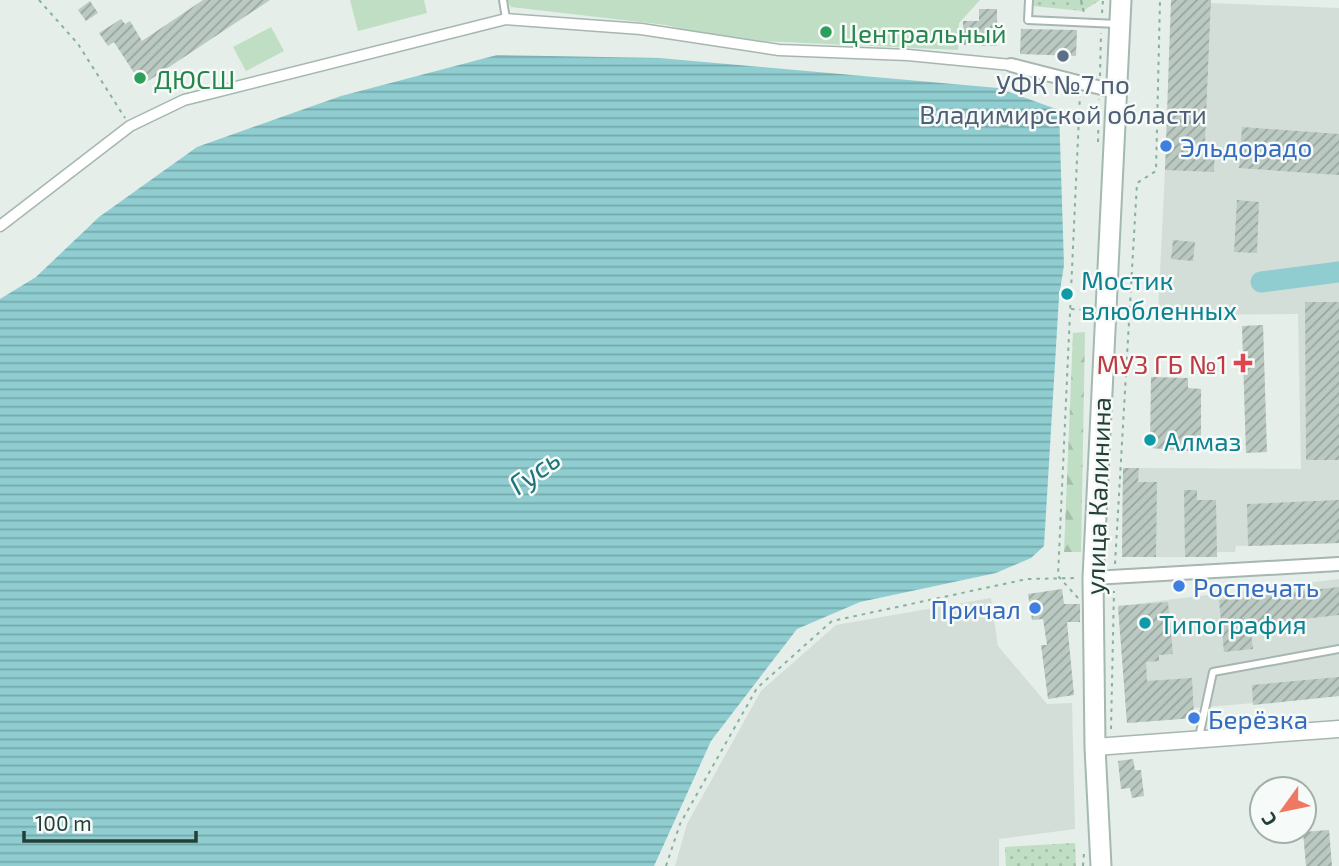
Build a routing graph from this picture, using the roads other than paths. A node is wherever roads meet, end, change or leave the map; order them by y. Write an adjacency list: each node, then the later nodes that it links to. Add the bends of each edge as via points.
1 (503, 0): 4 (lane)
2 (1029, 0): 5 (lane, via 1028,20)
3 (1121, 0): 5 (main road, улица Калинина)
4 (506, 19): 6 (street, via 641,29 779,50); 8 (street, via 184,100 130,126)
5 (1111, 24): 7 (main road, улица Калинина)
6 (1011, 65): 7 (street)
7 (1108, 90): 10 (main road, улица Калинина)
8 (0, 226)
9 (1339, 564): 10 (street)
10 (1093, 578): 14 (main road, улица Калинина)
11 (1339, 649): 13 (lane, via 1213,672)
12 (1339, 729): 13 (street)
13 (1198, 737): 14 (street)
14 (1103, 746): 15 (main road, улица Калинина)
15 (1101, 866)

